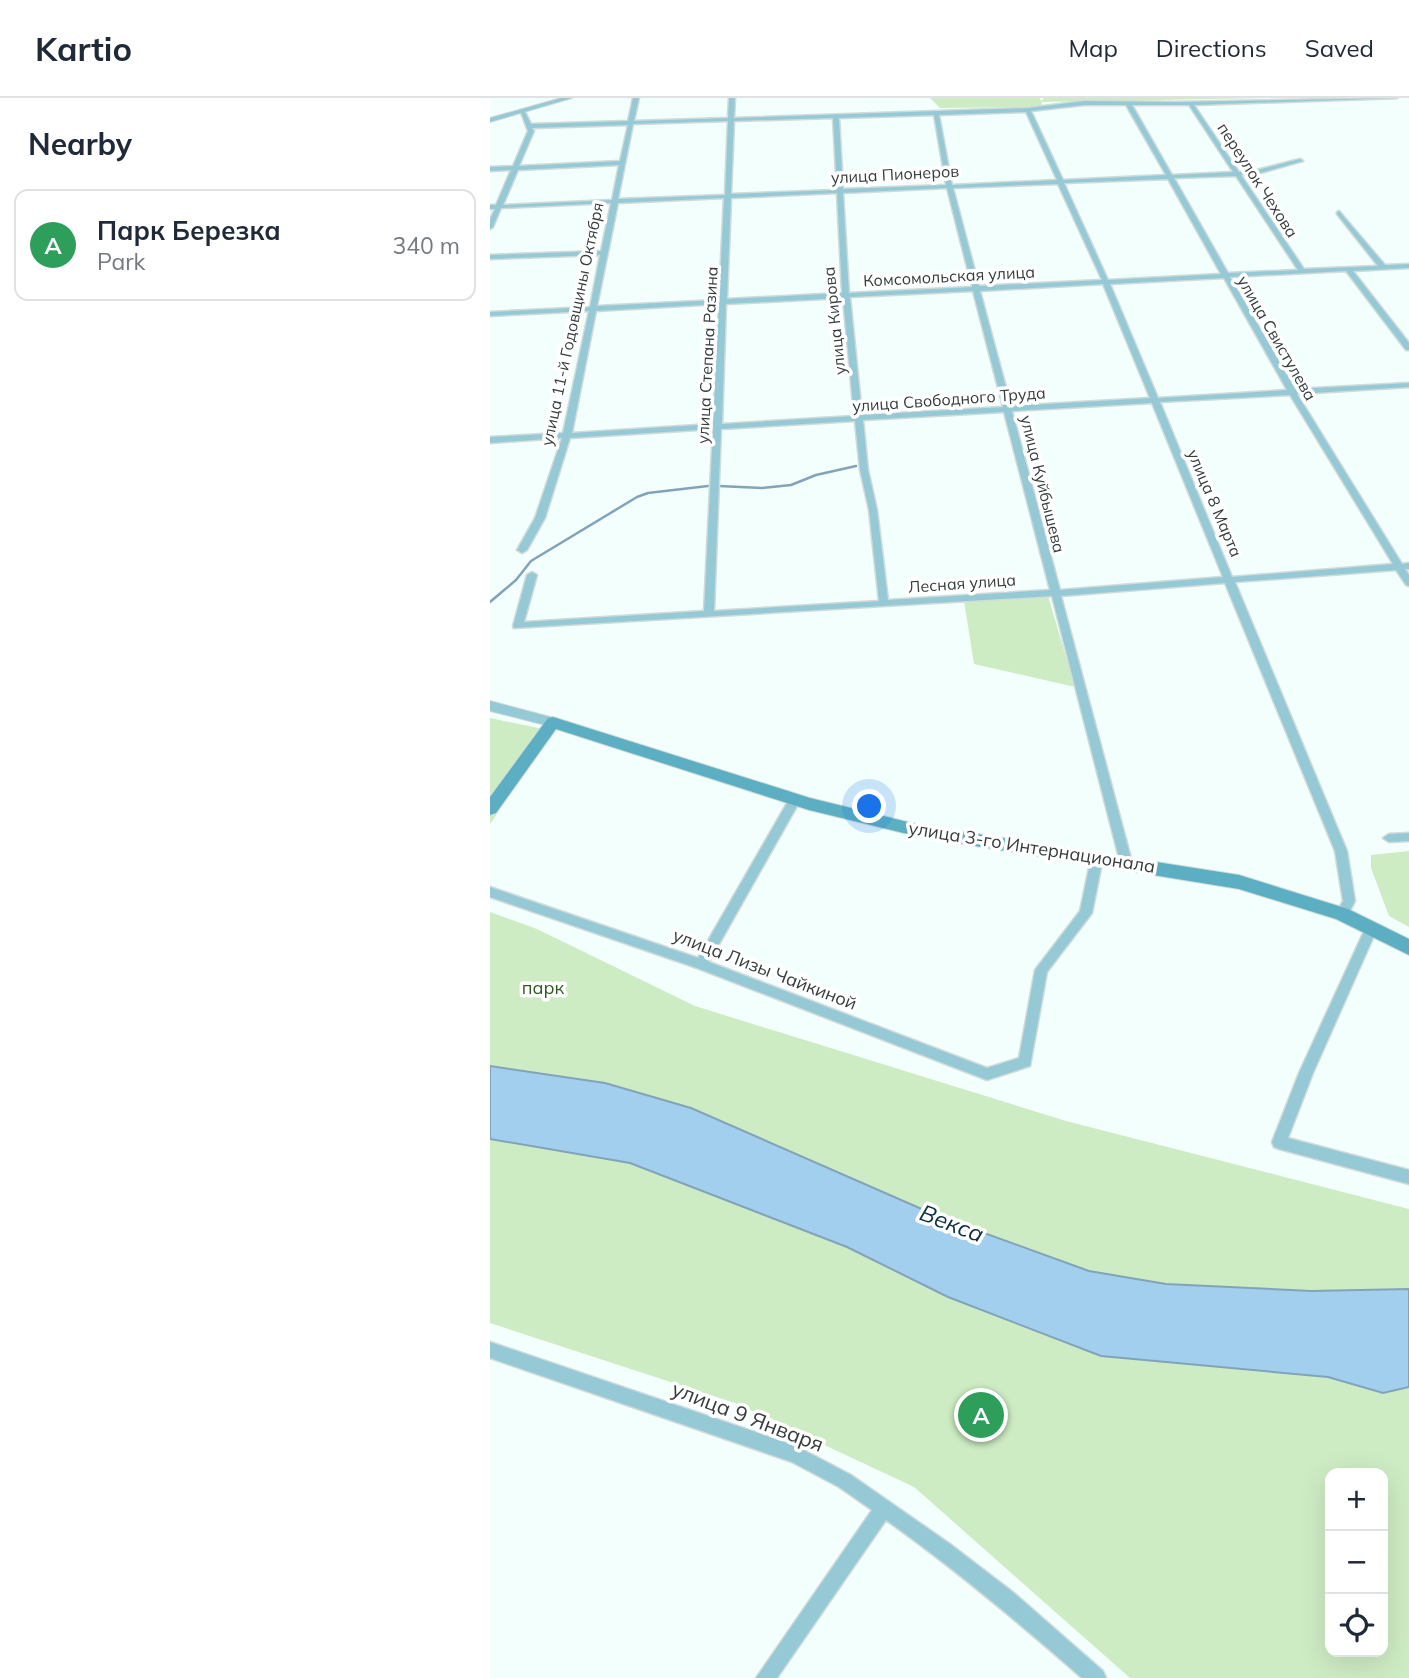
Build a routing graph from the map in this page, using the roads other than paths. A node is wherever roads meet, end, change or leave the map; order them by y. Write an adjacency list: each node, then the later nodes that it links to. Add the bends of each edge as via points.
1 (569, 98): 8 (street)
2 (636, 98): 13 (street, улица 11-й Годовщины Октября)
3 (733, 98): 12 (street, улица Степана Разина)
4 (1394, 98): 6 (street)
5 (1128, 103): 6 (street); 7 (street); 20 (street, улица Свистулева)
6 (1191, 104): 19 (street, переулок Чехова)
7 (1028, 110): 9 (street); 21 (street, улица 8 Марта)
8 (522, 111): 11 (street); 14 (street)
9 (936, 113): 10 (street); 22 (street, улица Куйбышева)
10 (836, 116): 12 (street); 23 (street, улица Кирова)
11 (490, 120)
12 (730, 120): 13 (street); 24 (street, улица Степана Разина)
13 (631, 123): 14 (street); 16 (street, улица 11-й Годовщины Октября)
14 (530, 126): 17 (street)
15 (1300, 161): 19 (street, улица Пионеров)
16 (622, 163): 17 (street); 25 (street, улица 11-й Годовщины Октября)
17 (515, 168): 18 (street); 27 (street)
18 (490, 169)
19 (1238, 174): 20 (street, улица Пионеров); 35 (street, переулок Чехова)
20 (1167, 176): 21 (street, улица Пионеров); 36 (street, улица Свистулева)
21 (1059, 180): 22 (street, улица Пионеров); 37 (street, улица 8 Марта)
22 (949, 185): 23 (street, улица Пионеров); 38 (street, улица Куйбышева)
23 (839, 190): 24 (street, улица Пионеров); 39 (street, улица Кирова)
24 (729, 195): 25 (street, улица Пионеров); 40 (street, улица Степана Разина)
25 (615, 201): 27 (street, улица Пионеров); 30 (street, улица 11-й Годовщины Октября)
26 (490, 207): 27 (street, улица Пионеров)
27 (498, 207): 29 (street)
28 (1339, 213): 33 (street)
29 (490, 227)
30 (604, 253): 31 (street); 41 (street, улица 11-й Годовщины Октября)
31 (490, 257)
32 (1409, 266): 33 (street, Комсомольская улица)
33 (1382, 267): 34 (street, Комсомольская улица)
34 (1348, 269): 35 (street, Комсомольская улица); 43 (street)
35 (1302, 271): 36 (street, Комсомольская улица)
36 (1225, 275): 37 (street, Комсомольская улица); 45 (street, улица Свистулева)
37 (1106, 282): 38 (street, Комсомольская улица); 46 (street, улица 8 Марта)
38 (976, 289): 39 (street, Комсомольская улица); 47 (street, улица Куйбышева)
39 (846, 296): 40 (street, Комсомольская улица); 48 (street, улица Кирова)
40 (724, 301): 41 (street, Комсомольская улица); 49 (street, улица Степана Разина)
41 (593, 308): 42 (street, Комсомольская улица); 50 (street, улица 11-й Годовщины Октября)
42 (490, 314)
43 (1409, 348)
44 (1409, 384): 45 (street, улица Свободного Труда)
45 (1292, 391): 46 (street, улица Свободного Труда); 53 (street, улица Свистулева)
46 (1155, 400): 47 (street, улица Свободного Труда); 55 (street, улица 8 Марта)
47 (1010, 409): 48 (street, улица Свободного Труда); 57 (street, улица Куйбышева)
48 (860, 419): 49 (street, улица Свободного Труда); 58 (street, улица Кирова)
49 (718, 425): 50 (street, улица Свободного Труда); 59 (street, улица Степана Разина)
50 (567, 435): 51 (street, улица Свободного Труда); 52 (street, улица 11-й Годовщины Октября, via 540,518)
51 (490, 440)
52 (522, 550)
53 (1404, 566): 55 (street, Лесная улица); 56 (street, улица Свистулева)
54 (532, 575): 59 (street, Лесная улица, via 517,626)
55 (1231, 580): 57 (street, Лесная улица); 69 (street, улица 8 Марта, via 1341,851 1349,901)
56 (1409, 583)
57 (1055, 593): 58 (street, Лесная улица); 67 (street, улица Куйбышева)
58 (884, 604): 59 (street, Лесная улица)
59 (709, 613)
60 (490, 706): 61 (street, улица 3-го Интернационала)
61 (553, 722): 62 (main road, улица 3-го Интернационала); 63 (main road)
62 (795, 799): 66 (main road, улица 3-го Интернационала, via 920,831); 72 (street)
63 (490, 809)
64 (1409, 837): 65 (street)
65 (1389, 838)
66 (1097, 858): 67 (main road, улица 3-го Интернационала); 72 (street, улица Лизы Чайкиной, via 1086,913 1041,970 1024,1062 988,1074)
67 (1126, 862): 69 (main road, улица 3-го Интернационала, via 1239,882)
68 (490, 892): 72 (street, улица Лизы Чайкиной)
69 (1342, 914): 70 (main road, улица 3-го Интернационала)
70 (1371, 929): 71 (main road, улица 3-го Интернационала); 73 (street, via 1279,1142)
71 (1409, 948)
72 (701, 964)
73 (1409, 1177)
74 (490, 1350): 75 (street, улица 9 Января, via 796,1455)
75 (883, 1508): 76 (street); 77 (street, улица 9 Января, via 1007,1600)
76 (766, 1678)
77 (1096, 1678)

